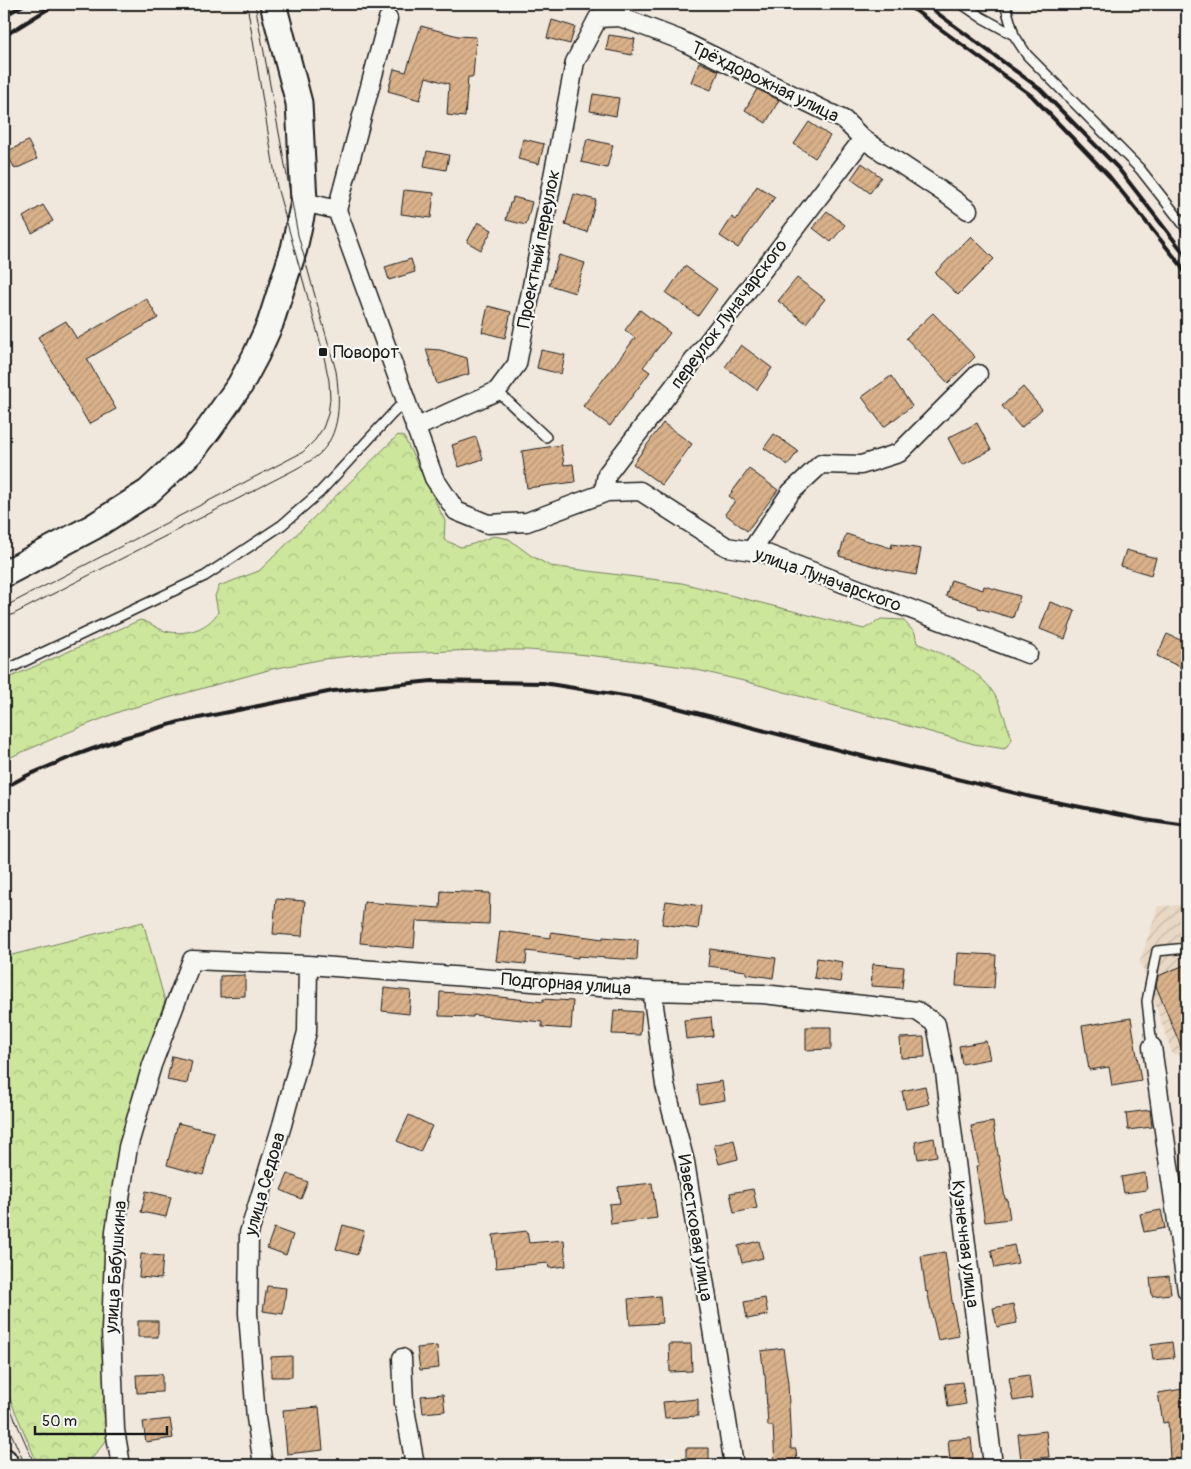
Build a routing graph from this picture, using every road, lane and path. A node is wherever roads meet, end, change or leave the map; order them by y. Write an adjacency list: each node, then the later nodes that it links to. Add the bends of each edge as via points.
1 (273, 4): 8 (main road, via 299,103)
2 (962, 4): 6 (lane)
3 (1005, 4): 6 (lane)
4 (598, 18): 7 (street, Трёхдорожная улица, via 620,17 678,39 844,120); 13 (street, Проектный переулок, via 575,62 516,364)
5 (388, 19): 9 (street)
6 (1014, 35): 11 (lane, via 1027,55 1140,169)
7 (863, 140): 10 (street, Трёхдорожная улица); 17 (street, переулок Луначарского, via 607,474)
8 (304, 202): 9 (street); 19 (main road, via 298,235 270,324 226,407 192,451 148,492 121,511)
9 (337, 210): 14 (street, улица Луначарского)
10 (968, 210)
11 (1187, 229)
12 (978, 374): 18 (street, via 899,453 862,465 821,464 791,492)
13 (497, 391): 15 (street); 16 (lane)
14 (405, 400): 15 (street, улица Луначарского); 21 (lane, via 320,492 282,525 206,576)
15 (415, 428): 17 (street, улица Луначарского, via 434,478 456,510 488,524 527,522)
16 (546, 437)
17 (607, 492): 18 (street, улица Луначарского, via 640,491 727,548)
18 (751, 551): 20 (street, улица Луначарского, via 764,553)
19 (4, 574)
20 (1028, 654)
21 (4, 671)
22 (1187, 948): 27 (lane, via 1157,950 1147,1001)
23 (192, 960): 24 (street, Подгорная улица); 32 (street, улица Бабушкина, via 152,1065 128,1147 115,1231 111,1330 115,1430)
24 (308, 965): 25 (street, Подгорная улица); 33 (street, улица Седова, via 307,1032 249,1232 248,1313)
25 (653, 990): 26 (street, Подгорная улица, via 763,994 917,1011); 35 (street, Известковая улица, via 664,1076 685,1162)
26 (936, 1024): 36 (street, Кузнечная улица, via 945,1072)
27 (1152, 1047): 28 (street)
28 (1187, 1291)
29 (402, 1358): 34 (street, via 404,1403)
30 (4, 1461): 31 (main road)
31 (6, 1465)
32 (121, 1465)
33 (263, 1465)
34 (415, 1465)
35 (734, 1465)
36 (993, 1465)

